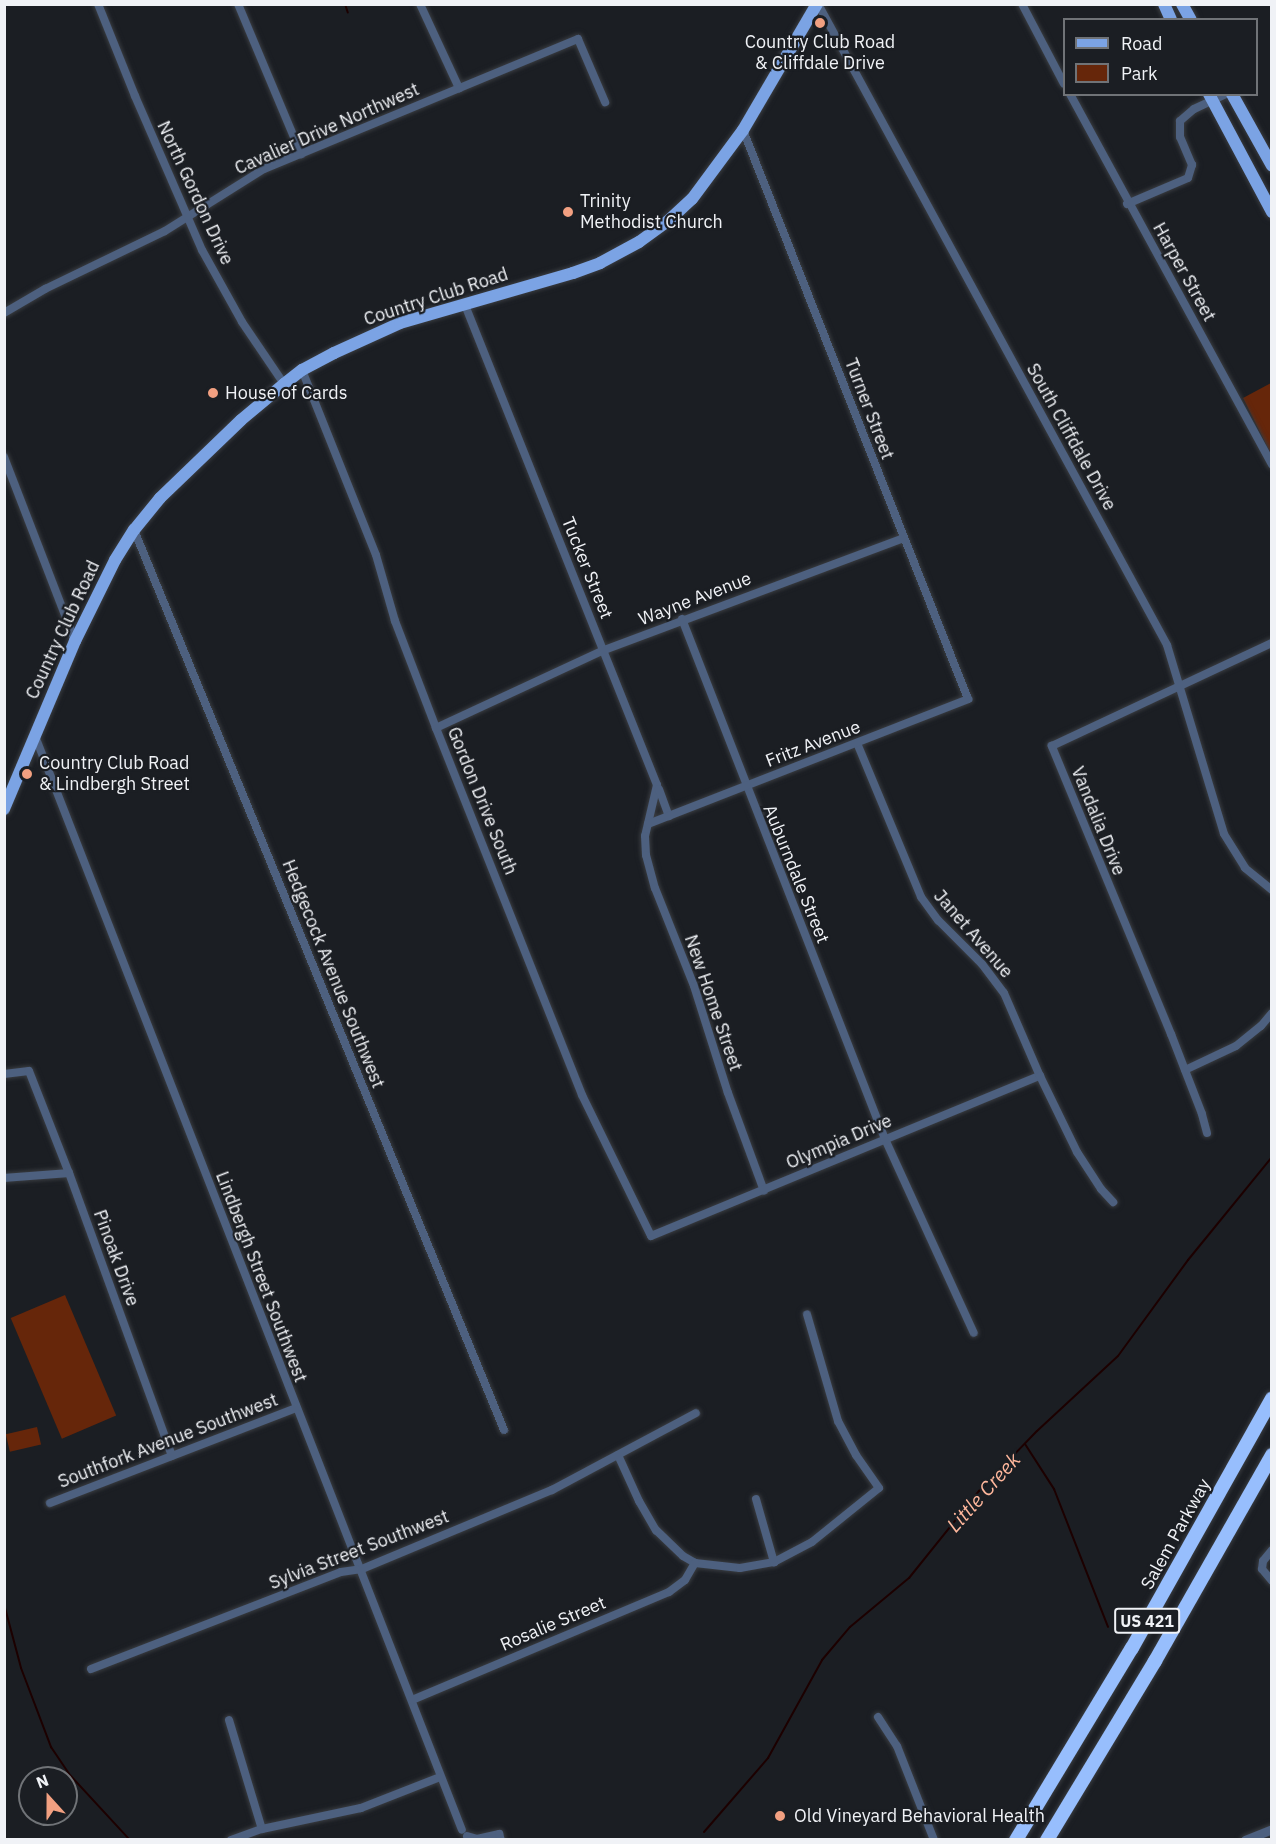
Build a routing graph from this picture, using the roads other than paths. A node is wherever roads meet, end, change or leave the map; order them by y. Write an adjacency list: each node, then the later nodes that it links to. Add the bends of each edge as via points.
1 (98, 4): 21 (street, North Gordon Drive)
2 (238, 4): 17 (street)
3 (420, 4): 11 (street)
4 (818, 4): 16 (main road, Country Club Road); 34 (street, South Cliffdale Drive, via 1155,621 1167,645)
5 (1022, 4): 10 (street)
6 (1164, 4): 8 (main road)
7 (1182, 4): 9 (main road)
8 (1170, 18)
9 (1190, 18)
10 (1063, 80)
11 (459, 88): 15 (street, Cavalier Drive Northwest, via 578,39); 17 (street, Cavalier Drive Northwest)
12 (1071, 96): 19 (street, Harper Street)
13 (1233, 96): 18 (main road)
14 (1211, 98): 19 (street, via 1180,121 1180,137 1192,165 1188,178); 20 (main road)
15 (605, 102)
16 (743, 130): 22 (main road, Country Club Road, via 692,199 639,242 573,273); 29 (street, Turner Street)
17 (301, 154): 21 (street, Cavalier Drive Northwest, via 248,177)
18 (1272, 166)
19 (1128, 204): 27 (street, Harper Street)
20 (1272, 212)
21 (187, 216): 23 (street, Cavalier Drive Northwest); 25 (street, North Gordon Drive, via 238,314)
22 (465, 305): 24 (main road, Country Club Road, via 400,323); 33 (street, Tucker Street)
23 (4, 313)
24 (302, 370): 25 (main road, Country Club Road); 36 (street, Gordon Drive South, via 376,555 395,621)
25 (284, 384): 28 (main road, Country Club Road, via 206,452)
26 (4, 457): 31 (street)
27 (1272, 465)
28 (134, 530): 31 (main road, Country Club Road); 61 (street, Hedgecock Avenue Southwest)
29 (903, 538): 30 (street, Wayne Avenue); 35 (street, Turner Street)
30 (682, 619): 33 (street, Wayne Avenue); 40 (street, Auburndale Street)
31 (75, 640): 37 (main road, Country Club Road)
32 (1272, 643): 34 (street, Vandalia Drive)
33 (604, 650): 36 (street, Wayne Avenue); 39 (street, Tucker Street)
34 (1179, 687): 44 (street, South Cliffdale Drive, via 1224,834 1245,868); 46 (street, Vandalia Drive, via 1052,746)
35 (968, 699): 38 (street, Fritz Avenue)
36 (436, 728): 55 (street, Gordon Drive South, via 582,1095)
37 (34, 734): 41 (main road, Country Club Road); 59 (street, Lindbergh Street Southwest)
38 (857, 743): 40 (street, Fritz Avenue); 48 (street, Janet Avenue, via 921,897 1004,993)
39 (657, 785): 42 (street, Tucker Street); 43 (street)
40 (745, 786): 42 (street, Fritz Avenue); 50 (street, Auburndale Street)
41 (4, 809)
42 (669, 816): 43 (street)
43 (648, 824): 53 (street, New Home Street, via 646,855 655,888 694,986)
44 (1272, 890)
45 (1272, 1013): 46 (street, via 1236,1046)
46 (1185, 1070): 49 (street, Vandalia Drive)
47 (4, 1074): 51 (street, Pinoak Drive, via 29,1071)
48 (1040, 1076): 50 (street, Olympia Drive); 54 (street, Janet Avenue, via 1077,1152)
49 (1207, 1133)
50 (885, 1139): 53 (street, Olympia Drive); 57 (street, Auburndale Street)
51 (69, 1173): 52 (street); 64 (street, Pinoak Drive)
52 (4, 1178)
53 (764, 1191): 55 (street, Olympia Drive)
54 (1113, 1202)
55 (651, 1236)
56 (807, 1314): 68 (street, via 838,1421 879,1488 812,1542)
57 (974, 1333)
58 (1272, 1399): 82 (highway, Salem Parkway / US 421, via 1132,1648)
59 (296, 1408): 64 (street, Southfork Avenue Southwest); 70 (street, Lindbergh Street Southwest)
60 (696, 1413): 62 (street, Sylvia Street Southwest)
61 (504, 1430)
62 (618, 1455): 69 (street, via 656,1530); 70 (street, Sylvia Street Southwest, via 552,1490)
63 (1272, 1455): 83 (highway, US 421, via 1150,1670)
64 (172, 1456): 66 (street, Southfork Avenue Southwest)
65 (756, 1500): 68 (street)
66 (50, 1503)
67 (1272, 1550): 71 (street, via 1262,1569)
68 (774, 1562): 69 (street, via 740,1568)
69 (695, 1563): 73 (street, Rosalie Street, via 685,1580 669,1592)
70 (362, 1569): 72 (street, Sylvia Street Southwest, via 341,1572); 73 (street, Lindbergh Street Southwest)
71 (1272, 1581)
72 (91, 1669)
73 (412, 1700): 76 (street, Lindbergh Street Southwest)
74 (878, 1717): 81 (street, via 897,1746)
75 (229, 1719): 77 (street)
76 (440, 1777): 77 (street, via 361,1808); 80 (street, Lindbergh Street Southwest, via 464,1833 477,1839 499,1834)
77 (262, 1829): 79 (street)
78 (1272, 1829): 84 (street)
79 (231, 1839)
80 (501, 1839)
81 (934, 1839)
82 (1016, 1839)
83 (1047, 1839)
84 (1245, 1839)

